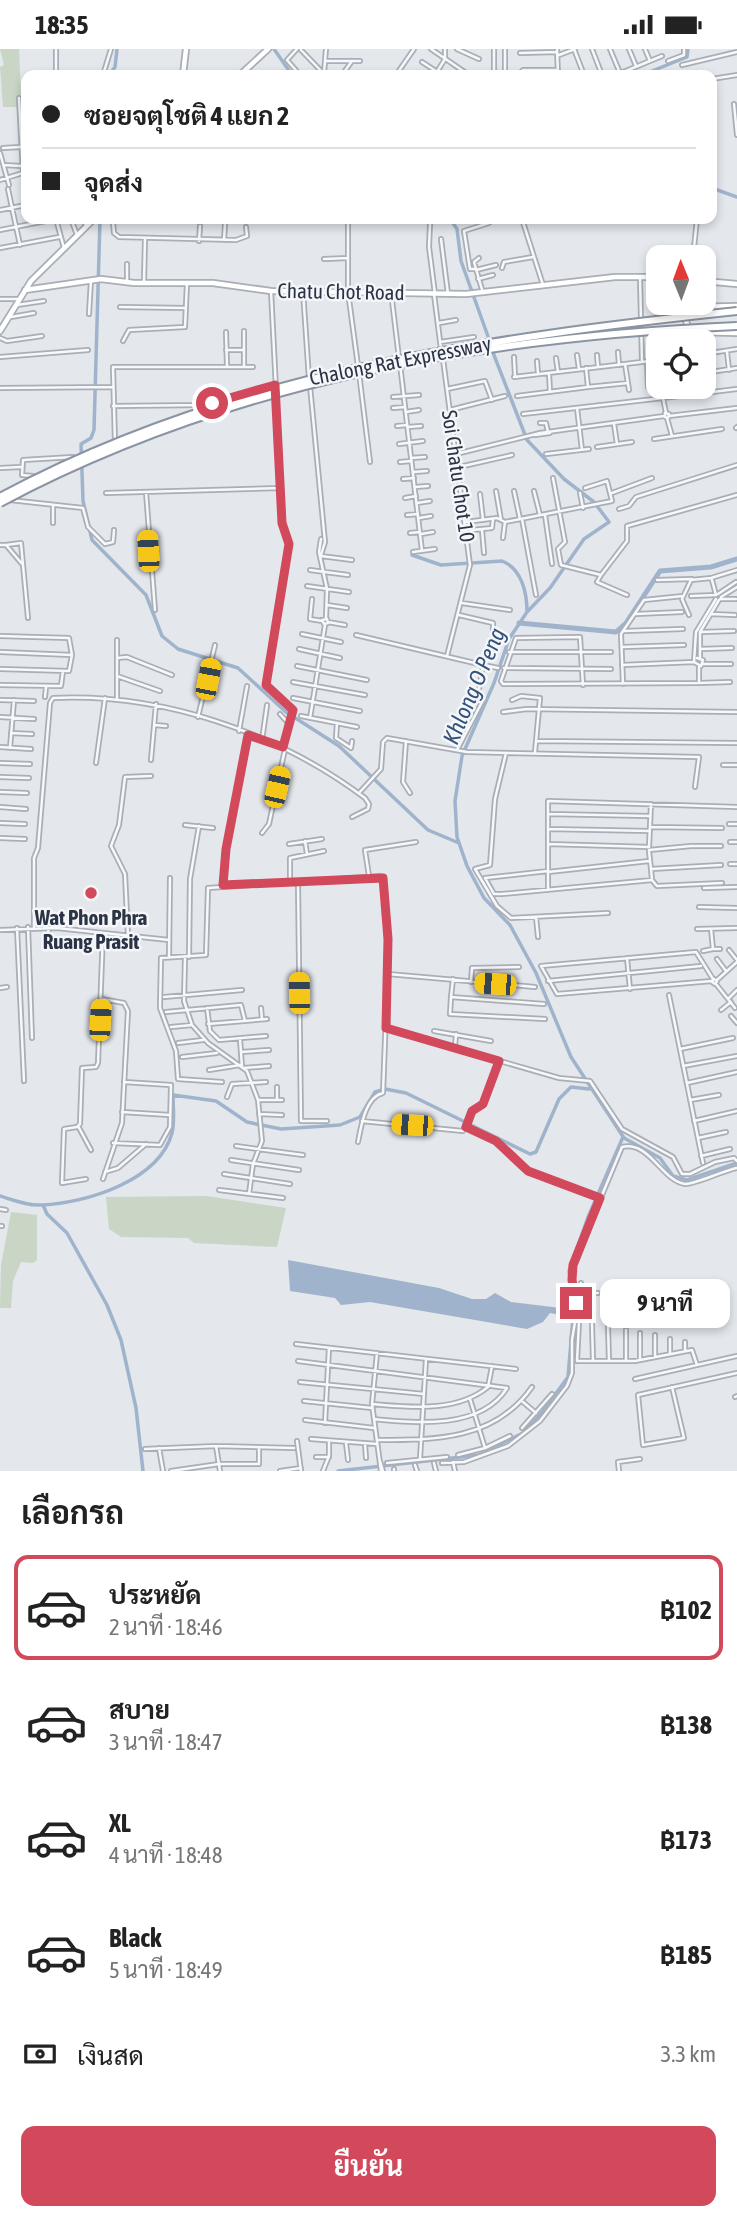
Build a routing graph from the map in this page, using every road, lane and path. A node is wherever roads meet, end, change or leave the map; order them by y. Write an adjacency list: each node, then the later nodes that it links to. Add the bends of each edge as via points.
1 (56, 49): 33 (street)
2 (111, 49): 34 (street)
3 (186, 49): 35 (street)
4 (268, 49): 36 (street)
5 (300, 49): 37 (street, via 287,60); 38 (street)
6 (326, 49): 25 (street)
7 (414, 49): 41 (street)
8 (432, 49): 23 (street)
9 (445, 49): 23 (street)
10 (457, 49): 24 (street)
11 (494, 49): 45 (street)
12 (505, 49): 46 (street)
13 (575, 49): 19 (street); 48 (street)
14 (592, 49): 49 (street)
15 (610, 49): 50 (street)
16 (629, 49): 32 (street)
17 (645, 49): 28 (street)
18 (684, 49): 29 (street, via 684,55)
19 (557, 52): 21 (street); 47 (street)
20 (737, 52): 31 (street)
21 (520, 53)
22 (662, 56): 28 (street)
23 (445, 59): 43 (street); 44 (street)
24 (480, 59)
25 (327, 61): 26 (street); 39 (street)
26 (352, 61): 27 (street); 40 (street)
27 (360, 61)
28 (650, 61): 32 (street)
29 (668, 61)
30 (422, 62): 42 (street)
31 (682, 65)
32 (636, 66): 51 (street)
33 (56, 70)
34 (105, 70)
35 (184, 70)
36 (245, 70)
37 (296, 70)
38 (319, 70)
39 (325, 70)
40 (346, 70)
41 (399, 70)
42 (432, 70)
43 (438, 70)
44 (461, 70)
45 (494, 70)
46 (505, 70)
47 (558, 70)
48 (582, 70)
49 (600, 70)
50 (619, 70)
51 (627, 70)
52 (737, 75): 53 (street)
53 (717, 78)
54 (19, 98): 56 (street)
55 (734, 104): 57 (street)
56 (20, 132): 59 (street)
57 (737, 135)
58 (3, 148): 59 (street)
59 (20, 148): 63 (street)
60 (0, 153): 61 (street)
61 (1, 159): 62 (street)
62 (4, 165): 63 (street); 65 (street)
63 (21, 166)
64 (21, 174): 65 (street)
65 (7, 178): 66 (street); 68 (street)
66 (0, 180)
67 (21, 206): 68 (street)
68 (12, 208): 69 (street); 83 (street)
69 (0, 210)
70 (31, 224): 83 (street)
71 (57, 224): 88 (street)
72 (73, 224): 87 (street)
73 (85, 224): 84 (street)
74 (89, 224): 84 (street)
75 (113, 224): 89 (street, via 119,237)
76 (225, 224): 91 (street)
77 (348, 224): 98 (street)
78 (430, 224): 122 (street, Soi Chatu Chot 10)
79 (486, 224): 104 (street, via 464,231 470,269)
80 (523, 224): 97 (street)
81 (696, 224): 94 (street)
82 (200, 226): 92 (street)
83 (16, 227): 86 (street); 93 (street)
84 (86, 227): 87 (street)
85 (247, 227): 91 (street, via 245,238)
86 (0, 230)
87 (77, 236): 96 (street)
88 (59, 237): 93 (street); 96 (street)
89 (145, 239): 92 (street); 112 (street)
90 (441, 239): 123 (street)
91 (224, 240): 92 (street)
92 (199, 241)
93 (20, 245): 95 (street)
94 (694, 245)
95 (0, 248)
96 (64, 248): 116 (street)
97 (533, 257): 103 (street, via 504,261); 115 (street)
98 (348, 258): 100 (street); 119 (street)
99 (479, 258): 104 (street, via 474,262)
100 (324, 259)
101 (127, 264): 111 (street)
102 (496, 265): 104 (street)
103 (502, 268)
104 (476, 270): 109 (street)
105 (493, 275): 109 (street)
106 (640, 277): 107 (street, Chatu Chot Road); 115 (street, Chatu Chot Road); 161 (street)
107 (646, 277)
108 (96, 279): 111 (street, Chatu Chot Road); 116 (street, Chatu Chot Road); 133 (street)
109 (478, 279): 121 (street)
110 (716, 282): 114 (street)
111 (127, 283): 112 (street, Chatu Chot Road)
112 (144, 283): 113 (street, Chatu Chot Road)
113 (187, 283): 117 (street, Chatu Chot Road); 129 (street)
114 (737, 284)
115 (543, 285): 121 (street, Chatu Chot Road)
116 (25, 290): 125 (street)
117 (271, 291): 118 (street, Chatu Chot Road); 178 (street)
118 (303, 291): 119 (street, Chatu Chot Road); 289 (street)
119 (348, 292): 120 (street, Chatu Chot Road); 229 (street)
120 (391, 292): 122 (street, Chatu Chot Road); 188 (street)
121 (480, 293): 123 (street, Chatu Chot Road)
122 (435, 294): 123 (street, Chatu Chot Road); 137 (street, Soi Chatu Chot 10)
123 (449, 295)
124 (0, 299): 125 (street)
125 (18, 299): 127 (street)
126 (44, 301): 127 (street)
127 (13, 306): 135 (street)
128 (120, 307): 129 (street)
129 (186, 307): 146 (street, via 185,327 129,330)
130 (716, 307): 131 (street)
131 (737, 308): 259 (highway, Chalong Rat Expressway, bridge, via 457,347 309,378 102,447)
132 (34, 313): 135 (street)
133 (89, 314)
134 (686, 315): 142 (street, via 689,330)
135 (8, 317): 139 (street)
136 (456, 320): 137 (street)
137 (438, 323): 147 (street, Soi Chatu Chot 10)
138 (737, 326): 259 (highway, Chalong Rat Expressway, bridge, via 572,337 354,373 145,435)
139 (0, 331)
140 (244, 331): 151 (street)
141 (226, 332): 150 (street)
142 (737, 333)
143 (42, 336): 145 (street)
144 (474, 337): 147 (street)
145 (0, 338)
146 (123, 341)
147 (440, 342): 182 (street, Soi Chatu Chot 10)
148 (737, 349): 152 (street)
149 (88, 350): 157 (street)
150 (226, 350): 151 (street); 164 (street)
151 (244, 350): 165 (street)
152 (726, 351): 154 (street); 172 (street)
153 (618, 352): 163 (street)
154 (716, 352)
155 (577, 355): 171 (street)
156 (597, 355): 167 (street)
157 (0, 357)
158 (514, 357): 176 (street, via 515,377)
159 (556, 358): 174 (street)
160 (537, 361): 176 (street)
161 (645, 361): 162 (street); 169 (street)
162 (625, 364): 163 (street); 177 (street)
163 (619, 365): 167 (street)
164 (227, 366): 165 (street); 179 (street, via 115,367)
165 (244, 367): 166 (street)
166 (253, 367)
167 (598, 367): 168 (street)
168 (586, 368): 171 (street); 180 (street)
169 (646, 368)
170 (737, 368): 172 (street)
171 (579, 369): 174 (street)
172 (729, 369): 173 (street)
173 (716, 371)
174 (558, 372): 175 (street)
175 (549, 373): 176 (street); 185 (street)
176 (538, 374)
177 (628, 383): 180 (street); 184 (street)
178 (275, 385): 195 (street, via 202,405); 244 (street)
179 (113, 387): 181 (street); 195 (street)
180 (588, 387): 185 (street)
181 (0, 388)
182 (447, 389): 194 (street, via 485,381); 200 (street, Soi Chatu Chot 10)
183 (737, 389): 186 (street)
184 (629, 390)
185 (550, 392): 189 (street)
186 (716, 392)
187 (418, 395): 188 (street)
188 (404, 396): 190 (street); 199 (street)
189 (517, 396)
190 (393, 397)
191 (505, 397): 194 (street)
192 (654, 399): 197 (street)
193 (663, 399): 203 (street)
194 (492, 400): 200 (street)
195 (113, 406): 220 (street, via 116,449)
196 (393, 408): 199 (street)
197 (577, 408): 202 (street); 209 (street)
198 (737, 408): 203 (street)
199 (405, 409): 201 (street); 207 (street)
200 (450, 409): 223 (street, Soi Chatu Chot 10)
201 (419, 410)
202 (523, 414)
203 (667, 416): 205 (street); 212 (street)
204 (540, 423): 211 (street, via 546,423)
205 (614, 423): 209 (street); 218 (street)
206 (397, 426): 207 (street)
207 (408, 426): 208 (street); 216 (street)
208 (421, 426)
209 (580, 429): 211 (street); 222 (street)
210 (722, 429): 212 (street)
211 (549, 433): 223 (street)
212 (672, 436): 213 (street)
213 (654, 439)
214 (423, 441): 216 (street)
215 (632, 442): 218 (street)
216 (409, 443): 217 (street); 228 (street)
217 (399, 444)
218 (617, 444): 219 (street)
219 (597, 447)
220 (124, 449)
221 (589, 449): 222 (street)
222 (582, 450): 224 (street)
223 (456, 454): 233 (street, Soi Chatu Chot 10)
224 (546, 454)
225 (512, 455): 233 (street)
226 (73, 457): 232 (street, via 23,460)
227 (425, 457): 228 (street)
228 (411, 459): 230 (street); 236 (street)
229 (370, 462)
230 (400, 462)
231 (737, 465): 257 (street)
232 (21, 467): 234 (street); 237 (street, via 23,476)
233 (459, 467): 275 (street, Soi Chatu Chot 10)
234 (0, 468)
235 (427, 471): 236 (street)
236 (413, 472): 238 (street)
237 (33, 476)
238 (414, 478): 241 (street); 243 (street)
239 (553, 478): 265 (street)
240 (652, 478): 246 (street)
241 (402, 479)
242 (428, 486): 243 (street)
243 (415, 487): 256 (street)
244 (280, 488): 250 (street); 403 (street, via 282,523 289,544 266,685 292,712)
245 (585, 488): 253 (street, via 607,481)
246 (631, 488): 253 (street); 257 (street)
247 (496, 491): 274 (street)
248 (514, 491): 272 (street)
249 (534, 491): 268 (street)
250 (146, 492): 251 (street); 315 (street)
251 (106, 493)
252 (580, 493): 263 (street)
253 (612, 493): 263 (street, via 612,501)
254 (480, 494): 273 (street)
255 (737, 495): 297 (street, via 626,526 627,541)
256 (416, 496): 258 (street); 261 (street)
257 (636, 497): 264 (street, via 629,506)
258 (405, 498)
259 (0, 500): 262 (street)
260 (430, 501): 261 (street)
261 (417, 503): 269 (street)
262 (53, 505): 276 (street); 277 (street, via 83,508 90,529 108,545 113,542)
263 (583, 508): 265 (street)
264 (618, 509)
265 (559, 512): 266 (street); 297 (street, via 565,542 558,548 563,566)
266 (545, 514): 268 (street); 291 (street)
267 (407, 515): 269 (street)
268 (540, 515): 272 (street)
269 (419, 516): 270 (street); 281 (street)
270 (431, 516)
271 (494, 519): 273 (street); 274 (street); 278 (street, via 492,528)
272 (521, 519): 274 (street); 305 (street)
273 (483, 520): 275 (street)
274 (503, 521): 282 (street)
275 (468, 522): 278 (street, via 472,530); 312 (street, Soi Chatu Chot 10, via 470,563)
276 (52, 523)
277 (114, 530)
278 (482, 530): 288 (street)
279 (433, 532): 281 (street)
280 (410, 533): 281 (street)
281 (420, 533): 286 (street)
282 (503, 538)
283 (0, 545): 284 (street)
284 (6, 545): 292 (street); 292 (street, via 21,543)
285 (435, 549): 286 (street)
286 (422, 551): 287 (street)
287 (413, 552)
288 (484, 553)
289 (321, 555): 290 (street); 295 (street)
290 (352, 560)
291 (552, 564)
292 (23, 565): 323 (street)
293 (310, 570): 295 (street)
294 (737, 571): 298 (street)
295 (325, 572): 296 (street); 303 (street)
296 (348, 575)
297 (601, 575): 306 (street, via 597,582)
298 (692, 579): 299 (street); 307 (street)
299 (657, 580)
300 (712, 580): 309 (street)
301 (737, 583): 309 (street)
302 (307, 586): 303 (street)
303 (327, 589): 304 (street); 313 (street)
304 (349, 592)
305 (536, 595)
306 (627, 595)
307 (683, 596): 318 (street, via 647,598); 321 (street)
308 (691, 596): 309 (street)
309 (718, 597): 311 (street); 319 (street)
310 (312, 599): 324 (street, via 310,619)
311 (736, 599)
312 (462, 603): 316 (street); 320 (street, Soi Chatu Chot 10)
313 (327, 605): 314 (street); 324 (street)
314 (347, 608)
315 (155, 610)
316 (510, 610)
317 (682, 613): 318 (street)
318 (636, 614): 327 (street)
319 (709, 614): 322 (street); 329 (street)
320 (459, 615): 333 (street, via 493,623); 349 (street, Soi Chatu Chot 10)
321 (689, 615)
322 (735, 615)
323 (27, 618)
324 (325, 622): 325 (street); 334 (street)
325 (345, 625)
326 (683, 629): 327 (street)
327 (624, 631): 339 (street)
328 (733, 631): 329 (street)
329 (698, 632): 342 (street)
330 (302, 634): 334 (street)
331 (356, 635): 349 (street)
332 (0, 636): 348 (street, via 69,638)
333 (493, 637)
334 (324, 639): 336 (street); 347 (street)
335 (117, 640): 350 (street)
336 (341, 642)
337 (215, 645): 400 (street)
338 (684, 645): 339 (street)
339 (622, 647): 355 (street)
340 (732, 648): 342 (street)
341 (299, 649): 347 (street)
342 (698, 649): 352 (street)
343 (0, 652): 348 (street)
344 (509, 652): 346 (street); 346 (street, via 519,636 543,636 580,637); 359 (street)
345 (611, 652): 346 (street)
346 (582, 653): 361 (street)
347 (322, 654): 351 (street); 364 (street)
348 (72, 655): 363 (street, via 72,669)
349 (447, 656): 354 (street)
350 (117, 658): 365 (street, via 127,657); 366 (street)
351 (340, 658)
352 (697, 660): 355 (street); 357 (street); 357 (street)
353 (731, 664): 357 (street)
354 (483, 665): 358 (street); 377 (street)
355 (622, 665): 371 (street)
356 (297, 666): 364 (street)
357 (701, 666): 370 (street)
358 (498, 668)
359 (504, 668): 361 (street); 373 (street, via 503,684)
360 (0, 669): 363 (street)
361 (582, 669): 362 (street); 373 (street)
362 (611, 669)
363 (63, 671): 376 (street, via 61,686)
364 (318, 671): 367 (street); 375 (street)
365 (172, 675)
366 (117, 676): 378 (street); 382 (street)
367 (367, 680)
368 (293, 682): 375 (street)
369 (730, 682): 370 (street)
370 (699, 683): 371 (street)
371 (623, 684): 373 (street)
372 (0, 685): 376 (street)
373 (583, 685)
374 (247, 686): 408 (street)
375 (315, 686): 379 (street); 388 (street)
376 (46, 687): 380 (street)
377 (479, 689)
378 (160, 691)
379 (365, 695)
380 (45, 697)
381 (104, 698): 382 (street); 413 (street, via 51,699); 428 (street)
382 (117, 698): 390 (street)
383 (293, 698): 388 (street)
384 (0, 700): 385 (street)
385 (14, 700): 387 (street); 399 (street)
386 (512, 700): 392 (street, via 540,698)
387 (34, 701)
388 (312, 702): 393 (street); 401 (street)
389 (482, 702): 423 (street)
390 (156, 704): 400 (street); 405 (street)
391 (267, 705): 414 (street)
392 (539, 710): 394 (street); 395 (street); 417 (street)
393 (360, 711)
394 (503, 712)
395 (737, 712)
396 (280, 714): 403 (street)
397 (301, 716): 401 (street)
398 (0, 717): 399 (street)
399 (12, 717): 402 (street); 409 (street)
400 (198, 717): 408 (street)
401 (310, 718): 404 (street)
402 (34, 719)
403 (290, 721): 421 (street)
404 (337, 723): 407 (street); 415 (street, via 336,738 351,748)
405 (155, 725): 406 (street); 426 (street)
406 (166, 726)
407 (357, 727)
408 (238, 731): 412 (street)
409 (11, 733): 410 (street); 420 (street)
410 (33, 734)
411 (39, 735): 413 (street)
412 (248, 735): 414 (street); 483 (street)
413 (47, 736): 492 (street, via 34,861)
414 (262, 740): 421 (street)
415 (352, 741)
416 (406, 741): 423 (street); 438 (street, via 385,739 381,767); 439 (street, via 403,782)
417 (537, 741): 418 (street); 425 (street)
418 (737, 743)
419 (0, 747): 420 (street)
420 (10, 748): 422 (street)
421 (285, 748): 438 (street); 457 (street, via 269,824)
422 (31, 749)
423 (458, 750): 424 (street)
424 (506, 753): 425 (street); 490 (street, via 495,799 490,865 475,869 507,916)
425 (535, 754): 435 (street, via 699,757)
426 (151, 760)
427 (0, 763): 429 (street)
428 (96, 763)
429 (30, 764)
430 (723, 765): 431 (street)
431 (737, 765)
432 (151, 776): 500 (street, via 125,777 111,842 125,874)
433 (0, 777): 434 (street)
434 (29, 778)
435 (695, 787)
436 (0, 792): 437 (street)
437 (27, 793)
438 (359, 793): 446 (street, via 369,807)
439 (410, 793)
440 (651, 804): 442 (street); 444 (street, via 548,801); 445 (street)
441 (0, 807): 443 (street)
442 (737, 807)
443 (26, 809)
444 (548, 814): 445 (street); 455 (street)
445 (651, 816): 456 (street)
446 (352, 817)
447 (0, 823): 448 (street)
448 (25, 824)
449 (729, 824): 450 (street)
450 (737, 824)
451 (185, 825): 452 (street)
452 (199, 826): 453 (street); 509 (street, via 190,879)
453 (213, 828)
454 (722, 828): 456 (street)
455 (548, 829): 456 (street); 466 (street)
456 (650, 829): 468 (street)
457 (262, 833)
458 (0, 838): 459 (street)
459 (25, 839)
460 (322, 839): 461 (street)
461 (305, 841): 465 (street); 470 (street)
462 (416, 842): 477 (street, via 365,850)
463 (730, 842): 464 (street)
464 (737, 842)
465 (289, 844)
466 (548, 844): 468 (street); 476 (street)
467 (721, 846): 468 (street)
468 (649, 849): 471 (street)
469 (324, 851): 470 (street)
470 (307, 854): 480 (street, via 290,857)
471 (649, 861): 475 (street); 476 (street)
472 (730, 864): 473 (street)
473 (737, 864)
474 (721, 865): 475 (street)
475 (651, 869): 479 (street)
476 (548, 871): 486 (street); 486 (street, via 485,878 497,895)
477 (369, 876): 481 (street); 516 (street, via 384,881)
478 (170, 878): 502 (street)
479 (652, 880): 482 (street, via 657,886); 486 (street)
480 (289, 883): 481 (street); 483 (street)
481 (298, 883): 591 (street, via 301,1121)
482 (722, 883)
483 (223, 885): 509 (street, via 207,890 206,955)
484 (737, 887): 485 (street)
485 (704, 888)
486 (548, 890)
487 (699, 908): 488 (street)
488 (737, 908)
489 (608, 913): 490 (street)
490 (536, 917): 501 (street)
491 (28, 927): 492 (street); 494 (street); 554 (street)
492 (34, 927): 493 (street)
493 (48, 927): 499 (street); 503 (street)
494 (17, 928): 498 (street); 573 (street)
495 (737, 928): 497 (street)
496 (697, 929): 497 (street)
497 (711, 929): 504 (street)
498 (0, 930)
499 (103, 933): 500 (street); 532 (street)
500 (128, 936): 502 (street)
501 (538, 937)
502 (169, 940): 508 (street)
503 (50, 946)
504 (713, 949): 505 (street); 507 (street)
505 (720, 949)
506 (729, 950): 512 (street)
507 (703, 951)
508 (169, 957): 509 (street); 576 (street, via 160,959 160,1008 176,1051 178,1079)
509 (187, 957): 528 (street)
510 (627, 958): 513 (street, via 696,952); 517 (street); 519 (street, via 541,966)
511 (717, 960): 515 (street)
512 (737, 961): 515 (street)
513 (702, 966): 517 (street); 520 (street)
514 (519, 967): 521 (street, via 472,968)
515 (727, 972): 520 (street)
516 (388, 974): 518 (street); 550 (street)
517 (629, 974): 519 (street); 525 (street)
518 (453, 979): 521 (street); 531 (street)
519 (548, 981): 525 (street, via 557,995)
520 (715, 981): 525 (street); 533 (street)
521 (471, 982): 523 (street)
522 (6, 987): 524 (street)
523 (535, 987)
524 (0, 988)
525 (630, 989)
526 (242, 990): 528 (street)
527 (737, 990): 533 (street)
528 (184, 995): 530 (street); 538 (street)
529 (669, 996): 561 (street)
530 (164, 997)
531 (451, 997): 534 (street); 543 (street, via 450,1014)
532 (101, 999): 574 (street, via 127,1007); 595 (street, via 98,1063 81,1070)
533 (730, 1000): 537 (street); 539 (street)
534 (544, 1004)
535 (206, 1008): 538 (street); 545 (street, via 243,1006); 547 (street)
536 (261, 1008): 544 (street)
537 (735, 1008)
538 (186, 1010): 540 (street); 548 (street)
539 (721, 1010)
540 (166, 1012)
541 (731, 1016): 546 (street)
542 (267, 1019): 544 (street)
543 (545, 1019)
544 (262, 1020): 545 (street)
545 (245, 1021): 547 (street)
546 (737, 1023)
547 (208, 1024): 555 (street, via 219,1040)
548 (192, 1025): 549 (street); 557 (street)
549 (171, 1027)
550 (386, 1028): 560 (street); 592 (street, via 383,1091 375,1096)
551 (434, 1031): 552 (street)
552 (456, 1034): 558 (street); 560 (street)
553 (267, 1036): 555 (street)
554 (32, 1038)
555 (240, 1038): 563 (street)
556 (733, 1038): 561 (street)
557 (204, 1040): 559 (street); 564 (street)
558 (491, 1041)
559 (178, 1043)
560 (455, 1047): 567 (street)
561 (680, 1049): 569 (street)
562 (269, 1050): 563 (street)
563 (242, 1052): 570 (street)
564 (219, 1053): 565 (street); 570 (street)
565 (182, 1056)
566 (737, 1056): 569 (street)
567 (499, 1061): 594 (street, via 483,1104 472,1111); 608 (street, via 588,1081 622,1129 673,1157 682,1174 693,1174 718,1161)
568 (269, 1066): 570 (street)
569 (683, 1066): 578 (street)
570 (242, 1067): 571 (street); 577 (street)
571 (209, 1070)
572 (737, 1072): 578 (street)
573 (24, 1081)
574 (124, 1082): 587 (street); 589 (street, via 171,1085)
575 (266, 1082): 577 (street)
576 (222, 1083)
577 (252, 1083): 581 (street, via 232,1084); 582 (street)
578 (687, 1083): 585 (street)
579 (277, 1087): 583 (street)
580 (719, 1095): 585 (street)
581 (227, 1097)
582 (258, 1100): 583 (street); 588 (street)
583 (277, 1100): 584 (street)
584 (282, 1100)
585 (690, 1100): 593 (street)
586 (737, 1111): 593 (street)
587 (122, 1112): 589 (street); 599 (street)
588 (259, 1114): 590 (street); 602 (street)
589 (170, 1115): 600 (street, via 162,1143)
590 (282, 1115)
591 (327, 1121)
592 (362, 1121): 594 (street, via 462,1131); 598 (street)
593 (694, 1121): 597 (street)
594 (466, 1125): 622 (street, via 496,1141 528,1171)
595 (78, 1126): 604 (street); 616 (street, via 64,1129 62,1183)
596 (726, 1132): 597 (street)
597 (698, 1138): 606 (street)
598 (358, 1142)
599 (113, 1143): 600 (street); 613 (street)
600 (146, 1144): 613 (street, via 118,1168)
601 (236, 1146): 602 (street)
602 (259, 1149): 605 (street); 610 (street)
603 (730, 1149): 606 (street)
604 (91, 1150)
605 (303, 1155)
606 (701, 1156): 609 (street)
607 (231, 1160): 610 (street)
608 (737, 1160)
609 (703, 1163)
610 (253, 1164): 612 (street); 615 (street)
611 (737, 1168): 622 (street, via 685,1184 671,1179 652,1158 625,1145)
612 (299, 1170)
613 (105, 1172): 617 (street)
614 (224, 1174): 615 (street)
615 (251, 1178): 618 (street); 620 (street)
616 (86, 1179)
617 (103, 1179)
618 (290, 1184)
619 (219, 1190): 620 (street)
620 (249, 1194): 621 (street)
621 (283, 1198)
622 (600, 1198): 700 (street, via 572,1275 577,1310 570,1380 522,1437)
623 (0, 1209): 624 (street)
624 (6, 1210)
625 (581, 1283): 626 (street)
626 (581, 1293): 627 (street); 628 (street)
627 (598, 1293)
628 (582, 1308): 629 (street); 647 (street, via 578,1361)
629 (593, 1308)
630 (592, 1323): 647 (street)
631 (608, 1326): 648 (street)
632 (626, 1330): 649 (street)
633 (640, 1333): 645 (street)
634 (655, 1335): 643 (street)
635 (670, 1339): 641 (street)
636 (685, 1342): 639 (street)
637 (296, 1344): 638 (street)
638 (329, 1348): 640 (street); 650 (street)
639 (685, 1351): 641 (street); 651 (street, via 692,1350)
640 (377, 1353): 644 (street); 654 (street)
641 (670, 1354): 643 (street)
642 (737, 1356): 651 (street)
643 (655, 1357): 645 (street)
644 (426, 1359): 652 (street); 656 (street)
645 (640, 1360): 649 (street)
646 (298, 1361): 650 (street)
647 (593, 1361): 648 (street)
648 (609, 1361): 649 (street)
649 (626, 1361)
650 (327, 1364): 654 (street); 659 (street)
651 (697, 1365): 657 (street)
652 (492, 1366): 653 (street); 660 (street)
653 (516, 1369)
654 (375, 1370): 656 (street); 663 (street)
655 (737, 1373): 662 (street)
656 (425, 1376): 660 (street); 664 (street)
657 (635, 1379)
658 (300, 1382): 659 (street)
659 (326, 1384): 663 (street); 669 (street)
660 (489, 1384): 666 (street); 673 (street, via 507,1390)
661 (532, 1387): 668 (street)
662 (672, 1387): 662 (street, via 638,1395 643,1445 684,1438)
663 (374, 1388): 664 (street); 670 (street)
664 (424, 1394): 671 (street)
665 (552, 1394): 672 (street)
666 (470, 1399): 671 (street); 673 (street)
667 (304, 1402): 669 (street)
668 (521, 1402): 672 (street); 680 (street)
669 (324, 1404): 670 (street); 676 (street)
670 (372, 1406): 671 (street); 674 (street)
671 (422, 1408): 677 (street)
672 (537, 1413): 679 (street)
673 (475, 1414): 677 (street); 680 (street)
674 (374, 1419): 677 (street); 678 (street)
675 (305, 1420): 676 (street)
676 (325, 1423): 678 (street)
677 (421, 1424): 683 (street)
678 (374, 1428): 686 (street)
679 (522, 1428)
680 (479, 1430): 683 (street); 693 (street)
681 (510, 1436): 693 (street)
682 (312, 1440): 685 (street)
683 (419, 1440): 686 (street); 701 (street)
684 (297, 1441): 712 (street)
685 (329, 1441): 687 (street); 697 (street)
686 (377, 1442): 688 (street); 705 (street)
687 (346, 1443): 688 (street); 703 (street)
688 (365, 1444): 699 (street)
689 (216, 1446): 690 (street); 691 (street); 708 (street)
690 (259, 1447): 692 (street); 709 (street)
691 (159, 1448): 694 (street); 714 (street)
692 (294, 1448)
693 (485, 1448): 695 (street)
694 (145, 1449)
695 (458, 1455)
696 (316, 1457): 697 (street)
697 (328, 1457): 719 (street)
698 (447, 1457): 701 (street)
699 (366, 1458)
700 (479, 1458): 704 (street); 711 (street)
701 (420, 1459): 705 (street)
702 (640, 1459): 723 (street, via 618,1462)
703 (348, 1460)
704 (453, 1462): 707 (street); 722 (street)
705 (382, 1463): 713 (street)
706 (434, 1463): 721 (street)
707 (442, 1463)
708 (219, 1464): 709 (street); 715 (street); 716 (street)
709 (259, 1464): 717 (street)
710 (415, 1465): 720 (street)
711 (480, 1466)
712 (301, 1470): 718 (street)
713 (382, 1470)
714 (163, 1471)
715 (171, 1471)
716 (220, 1471)
717 (260, 1471)
718 (280, 1471)
719 (323, 1471)
720 (417, 1471)
721 (436, 1471)
722 (455, 1471)
723 (619, 1471)

